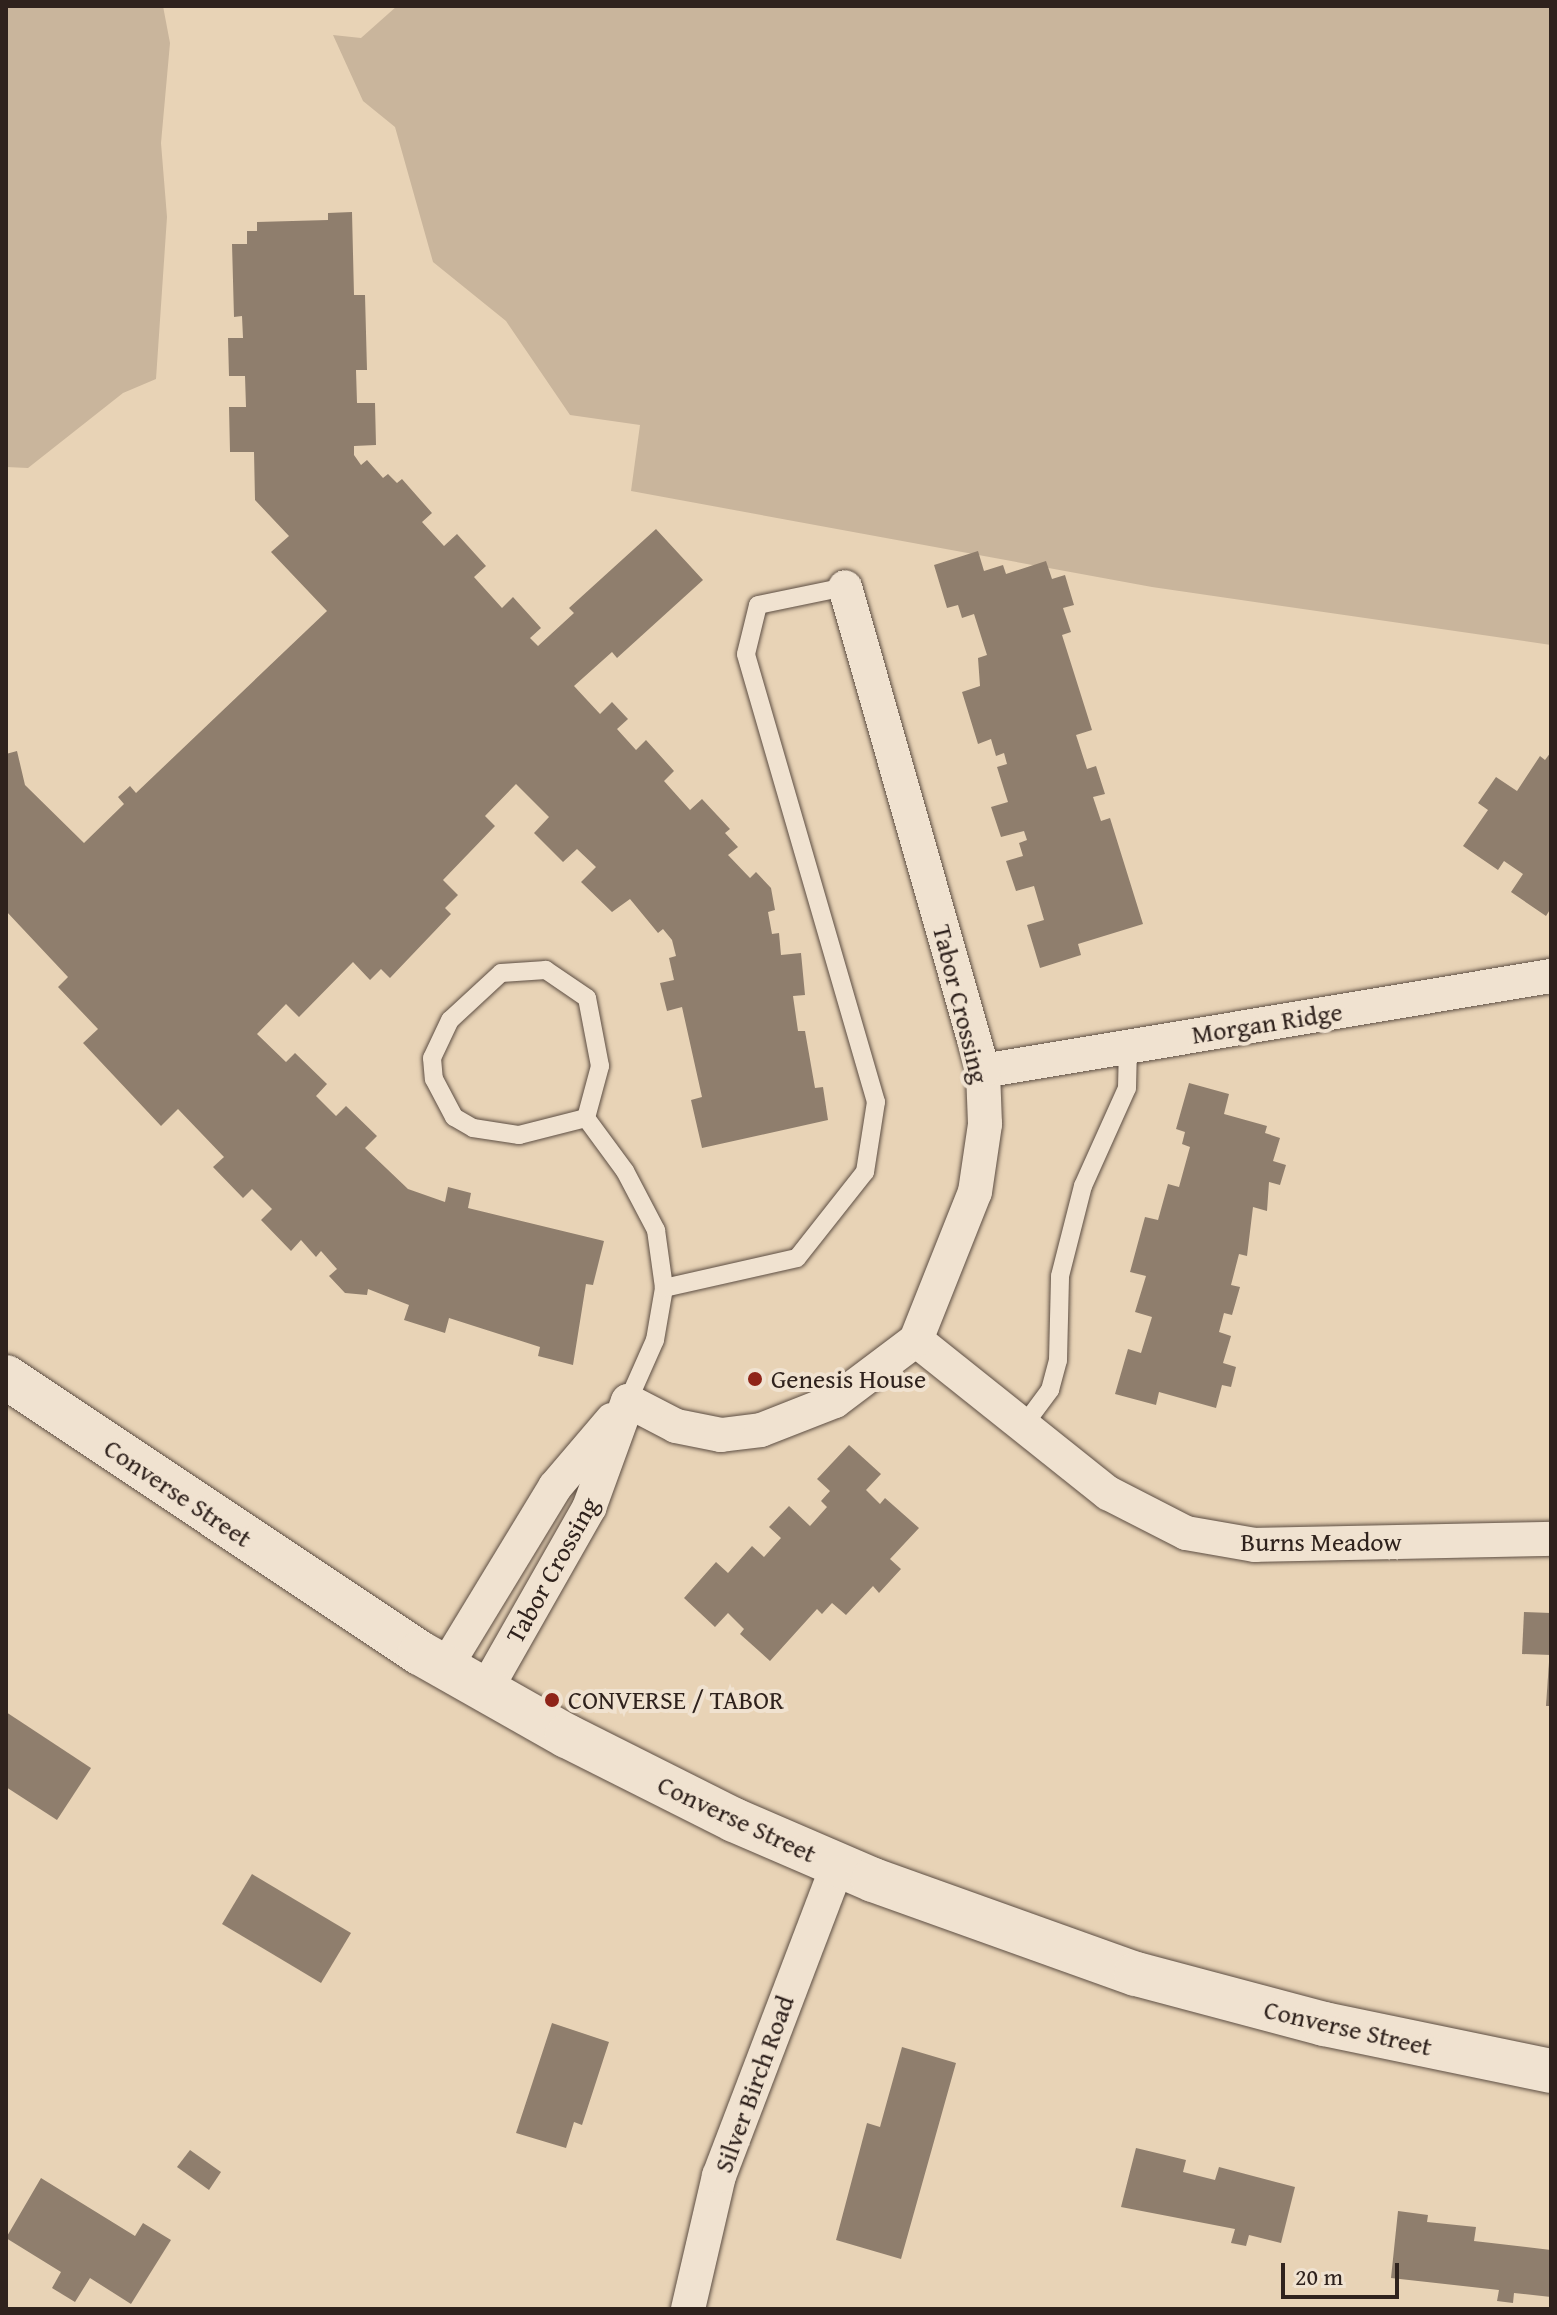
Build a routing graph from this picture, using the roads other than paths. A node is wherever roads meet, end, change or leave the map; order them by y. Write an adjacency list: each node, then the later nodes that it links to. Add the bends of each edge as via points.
1 (845, 587): 4 (street, Tabor Crossing); 6 (lane, via 758,605 746,654 876,1102 865,1172 797,1258)
2 (1551, 976): 3 (street, Morgan Ridge)
3 (1128, 1047): 4 (street, Morgan Ridge); 10 (lane, via 1127,1088 1083,1186 1060,1276 1058,1360 1050,1390)
4 (983, 1071): 7 (street, Tabor Crossing, via 985,1124 975,1192)
5 (586, 1118): 5 (lane, via 541,1132 496,1133 454,1117 442,1101 434,1079 436,1046 450,1020 501,973 546,970 587,998 600,1066); 6 (lane, via 649,1215 660,1247)
6 (664, 1288): 9 (lane, via 655,1340)
7 (916, 1340): 9 (street, via 835,1401 761,1430 702,1433); 10 (street, Burns Meadow)
8 (6, 1377): 12 (main road, Converse Street)
9 (628, 1401): 12 (street, Tabor Crossing, via 555,1487); 13 (street, Tabor Crossing, via 589,1508)
10 (1024, 1425): 11 (street, Burns Meadow, via 1127,1505 1169,1527 1213,1540 1255,1545)
11 (1551, 1539)
12 (445, 1668): 13 (main road, Converse Street)
13 (485, 1691): 14 (main road, Converse Street, via 664,1786)
14 (838, 1865): 15 (main road, Converse Street, via 1136,1974 1309,2020); 16 (street, Silver Birch Road, via 719,2176)
15 (1551, 2071)
16 (688, 2309)

